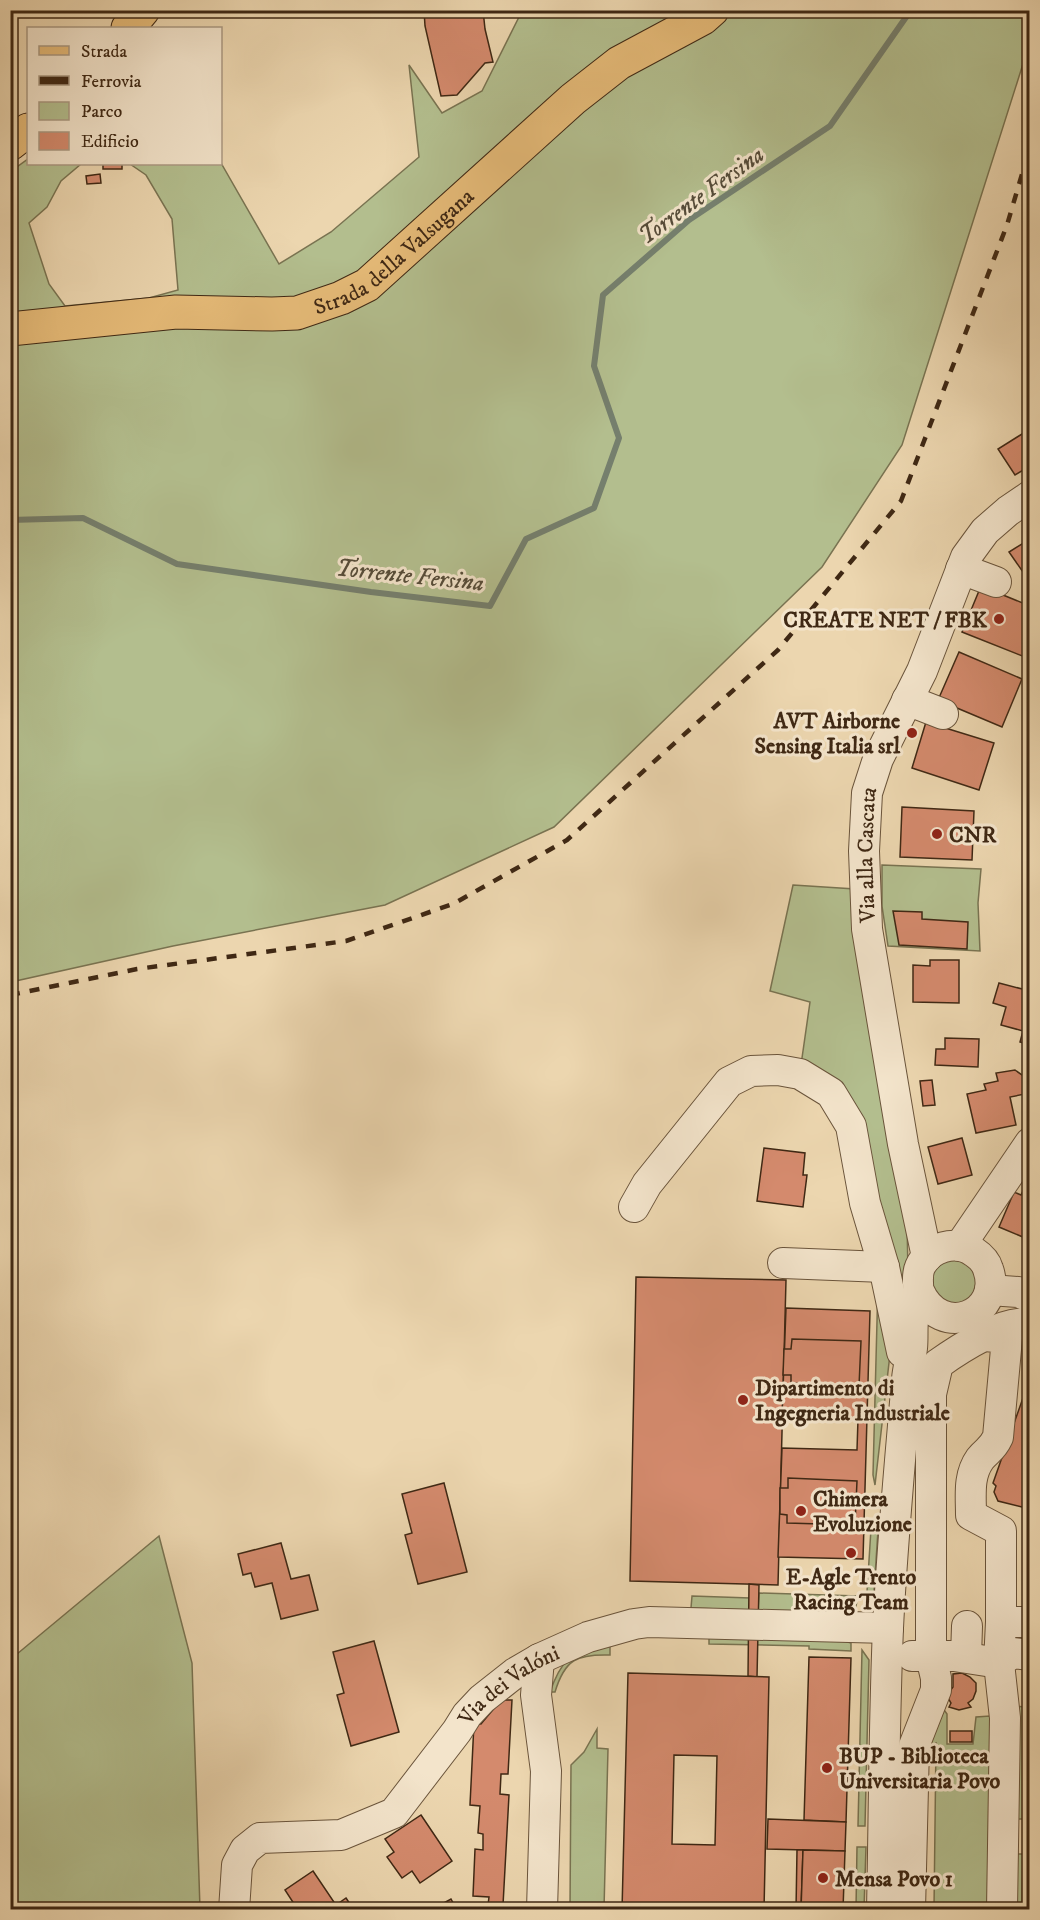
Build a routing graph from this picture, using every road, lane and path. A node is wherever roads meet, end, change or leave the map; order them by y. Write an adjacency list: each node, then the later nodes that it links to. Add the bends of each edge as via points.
1 (143, 10): 3 (main road)
2 (712, 10): 6 (main road, Strada della Valsugana, via 619,63 573,99 367,285 341,298 297,313 176,312)
3 (129, 27)
4 (27, 131): 5 (main road)
5 (10, 144)
6 (10, 329)
7 (1029, 496): 8 (street, Via alla Cascata, via 985,531)
8 (961, 569): 9 (street); 10 (street, Via alla Cascata)
9 (996, 582)
10 (907, 700): 11 (street); 15 (street, Via alla Cascata, via 878,759 867,793 865,901 903,1144)
11 (943, 714)
12 (1029, 1143): 14 (street)
13 (634, 1207): 17 (street, via 647,1184 729,1082 751,1071 800,1074 831,1093 851,1126 865,1203)
14 (960, 1246): 15 (street, via 948,1246); 18 (street, via 981,1257 990,1278)
15 (927, 1257): 19 (street, via 917,1279)
16 (783, 1263): 17 (street)
17 (884, 1267): 23 (street)
18 (990, 1290): 20 (street); 21 (street, via 977,1310)
19 (919, 1291): 21 (street, via 933,1312); 23 (street)
20 (1029, 1297)
21 (954, 1318): 23 (street, via 942,1325)
22 (1013, 1337): 25 (street, via 998,1437 970,1478 971,1515 1001,1531); 28 (street, via 957,1350 938,1364 931,1394 937,1590)
23 (910, 1362): 26 (street)
24 (967, 1626): 29 (street)
25 (1012, 1635): 27 (street, via 1012,1653); 29 (street, Via dei Valóni); 35 (street, via 1005,1718)
26 (888, 1641): 28 (street, Via dei Valóni); 30 (street, Via dei Valóni, via 649,1622 588,1637); 33 (street)
27 (1029, 1655)
28 (931, 1657): 29 (street, Via dei Valóni); 34 (street, via 936,1690 914,1746)
29 (966, 1657)
30 (539, 1659): 31 (street, Via dei Valóni, via 482,1699 394,1813 341,1835 260,1838 245,1850 237,1865); 32 (street, via 536,1695 546,1771)
31 (234, 1910)
32 (542, 1910)
33 (882, 1910)
34 (910, 1910)
35 (1002, 1910)

